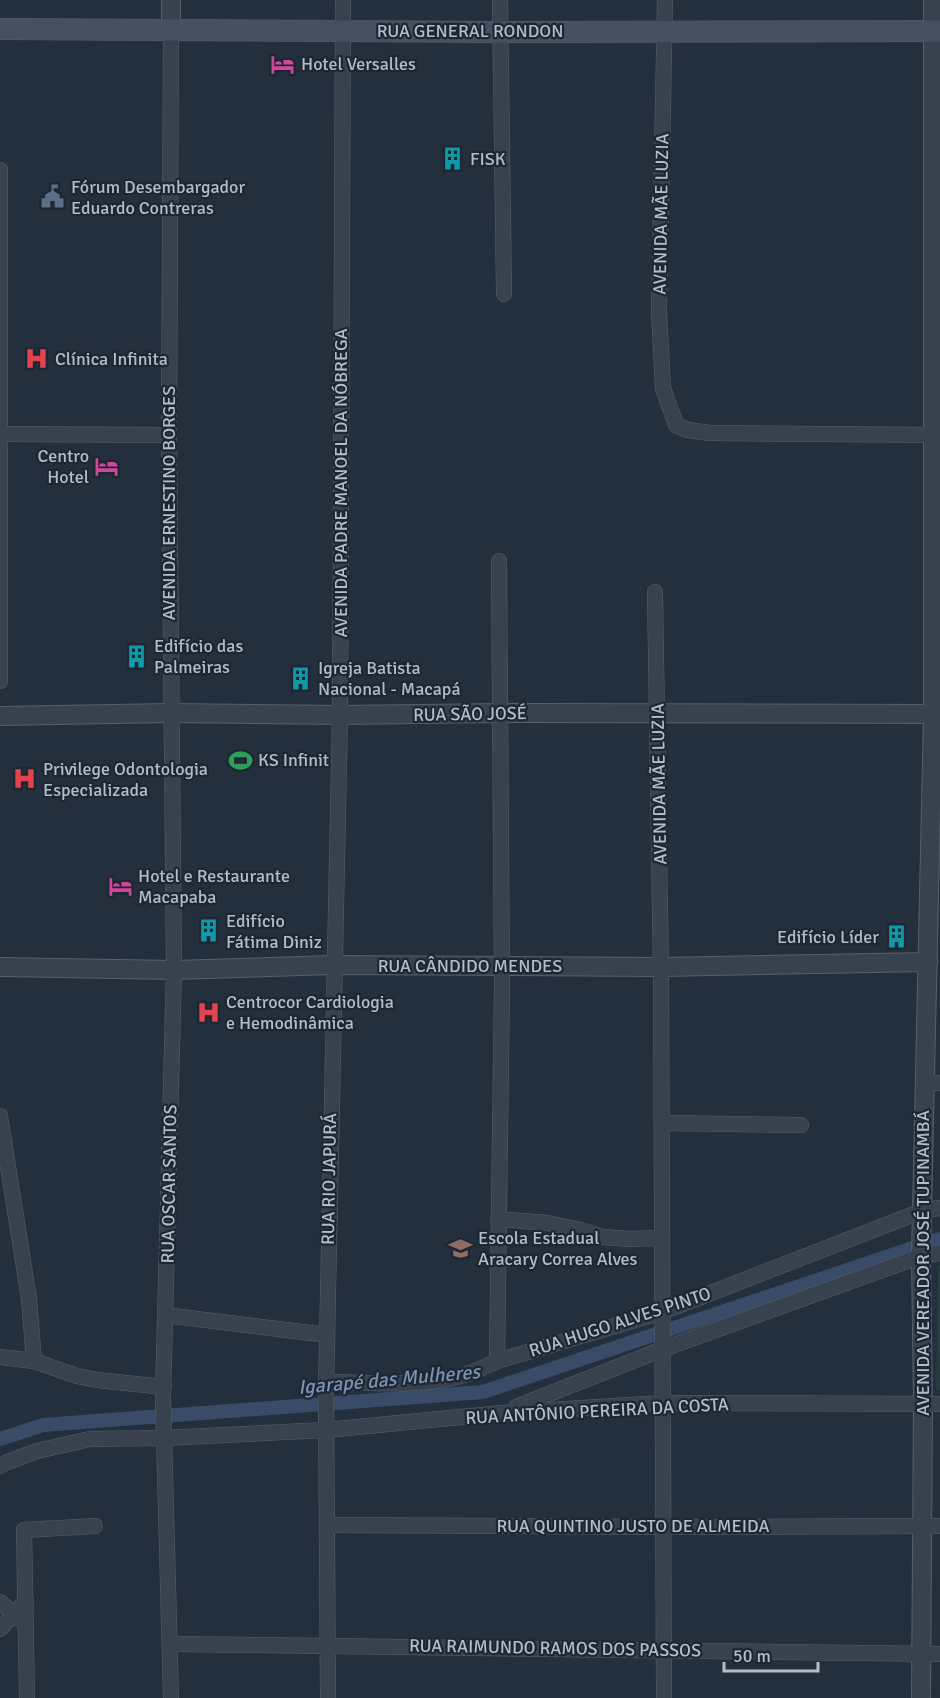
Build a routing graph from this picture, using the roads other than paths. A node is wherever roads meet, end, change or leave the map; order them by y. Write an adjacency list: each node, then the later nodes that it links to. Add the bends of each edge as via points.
1 (171, 0): 7 (street, AVENIDA ERNESTINO BORGES)
2 (343, 0): 8 (street, AVENIDA PADRE MANOEL DA NÓBREGA)
3 (500, 0): 11 (street)
4 (665, 0): 9 (street, AVENIDA MÃE LUZIA)
5 (933, 0): 10 (street, AVENIDA VEREADOR JOSÉ TUPINAMBÁ)
6 (0, 29): 7 (main road, RUA GENERAL RONDON)
7 (171, 29): 8 (main road, RUA GENERAL RONDON); 15 (street, AVENIDA ERNESTINO BORGES)
8 (343, 30): 11 (main road, RUA GENERAL RONDON); 24 (street, AVENIDA PADRE MANOEL DA NÓBREGA)
9 (664, 30): 10 (main road, RUA GENERAL RONDON); 11 (main road, RUA GENERAL RONDON); 16 (street, AVENIDA MÃE LUZIA, via 659,311 663,387 676,425 710,433)
10 (937, 31): 16 (street, AVENIDA VEREADOR JOSÉ TUPINAMBÁ)
11 (499, 32): 13 (street)
12 (0, 170): 14 (street)
13 (504, 294)
14 (0, 434): 15 (street); 19 (street)
15 (169, 435): 20 (street, AVENIDA ERNESTINO BORGES)
16 (937, 435): 23 (street, AVENIDA VEREADOR JOSÉ TUPINAMBÁ)
17 (499, 561): 21 (street)
18 (655, 592): 22 (street, AVENIDA MÃE LUZIA)
19 (0, 681)
20 (170, 713): 24 (street, RUA SÃO JOSÉ); 25 (street, RUA SÃO JOSÉ); 29 (street, AVENIDA ERNESTINO BORGES)
21 (499, 713): 22 (street, RUA SÃO JOSÉ); 24 (street, RUA SÃO JOSÉ); 31 (street)
22 (658, 713): 23 (street, RUA SÃO JOSÉ); 30 (street, AVENIDA MÃE LUZIA)
23 (936, 714): 26 (street, AVENIDA VEREADOR JOSÉ TUPINAMBÁ)
24 (340, 715): 27 (street, AVENIDA PADRE MANOEL DA NÓBREGA)
25 (0, 716)
26 (934, 961): 30 (street, RUA CÂNDIDO MENDES); 32 (street, AVENIDA VEREADOR JOSÉ TUPINAMBÁ)
27 (333, 965): 29 (street, RUA CÂNDIDO MENDES); 31 (street, RUA CÂNDIDO MENDES); 43 (street, RUA RIO JAPURÁ)
28 (0, 967): 29 (street, RUA CÂNDIDO MENDES)
29 (174, 970): 42 (street, RUA OSCAR SANTOS)
30 (661, 971): 31 (street, RUA CÂNDIDO MENDES); 34 (street, AVENIDA MÃE LUZIA)
31 (502, 976): 37 (street)
32 (932, 1083): 36 (street, AVENIDA VEREADOR JOSÉ TUPINAMBÁ)
33 (0, 1116): 47 (street, via 29,1299)
34 (662, 1123): 35 (street); 38 (street, AVENIDA MÃE LUZIA)
35 (801, 1125)
36 (928, 1214): 39 (street, AVENIDA VEREADOR JOSÉ TUPINAMBÁ); 41 (street, RUA HUGO ALVES PINTO)
37 (498, 1219): 38 (street, via 547,1223 603,1237); 46 (street)
38 (662, 1238): 41 (street, AVENIDA MÃE LUZIA)
39 (922, 1253): 40 (street, RUA HUGO ALVES PINTO); 44 (street, RUA HUGO ALVES PINTO); 51 (street, AVENIDA VEREADOR JOSÉ TUPINAMBÁ)
40 (940, 1253)
41 (663, 1314): 44 (street); 46 (street, RUA HUGO ALVES PINTO)
42 (165, 1315): 43 (street); 49 (street, RUA OSCAR SANTOS)
43 (327, 1335): 48 (street, RUA RIO JAPURÁ)
44 (663, 1342): 50 (street); 52 (street, RUA HUGO ALVES PINTO)
45 (0, 1357): 47 (street)
46 (496, 1360): 48 (street, RUA HUGO ALVES PINTO, via 453,1378)
47 (34, 1361): 49 (street, via 77,1377)
48 (326, 1387): 53 (street, RUA RIO JAPURÁ)
49 (164, 1392): 54 (street, RUA OSCAR SANTOS)
50 (663, 1404): 51 (street, RUA ANTÔNIO PEREIRA DA COSTA); 52 (street, RUA ANTÔNIO PEREIRA DA COSTA); 59 (street)
51 (932, 1404): 58 (street, AVENIDA VEREADOR JOSÉ TUPINAMBÁ)
52 (502, 1413): 53 (street, RUA ANTÔNIO PEREIRA DA COSTA)
53 (326, 1428): 54 (street, RUA ANTÔNIO PEREIRA DA COSTA); 56 (street)
54 (164, 1432): 55 (street, RUA ANTÔNIO PEREIRA DA COSTA, via 90,1439 37,1451); 65 (street)
55 (0, 1466)
56 (327, 1525): 59 (street, RUA QUINTINO JUSTO DE ALMEIDA); 66 (street)
57 (95, 1526): 60 (street, via 24,1530)
58 (931, 1526): 59 (street, RUA QUINTINO JUSTO DE ALMEIDA); 68 (street, AVENIDA VEREADOR JOSÉ TUPINAMBÁ)
59 (664, 1527): 67 (street)
60 (26, 1601): 62 (street); 63 (street)
61 (0, 1602): 62 (street)
62 (13, 1614): 63 (street); 64 (street)
63 (26, 1625): 70 (street)
64 (0, 1629)
65 (170, 1644): 66 (street, RUA RAIMUNDO RAMOS DOS PASSOS); 71 (street)
66 (328, 1645): 67 (street, RUA RAIMUNDO RAMOS DOS PASSOS); 72 (street)
67 (664, 1650): 68 (street, RUA RAIMUNDO RAMOS DOS PASSOS); 73 (street)
68 (921, 1654): 69 (street, RUA RAIMUNDO RAMOS DOS PASSOS); 74 (street, AVENIDA VEREADOR JOSÉ TUPINAMBÁ)
69 (940, 1654)
70 (27, 1698)
71 (171, 1698)
72 (328, 1698)
73 (664, 1698)
74 (921, 1698)

